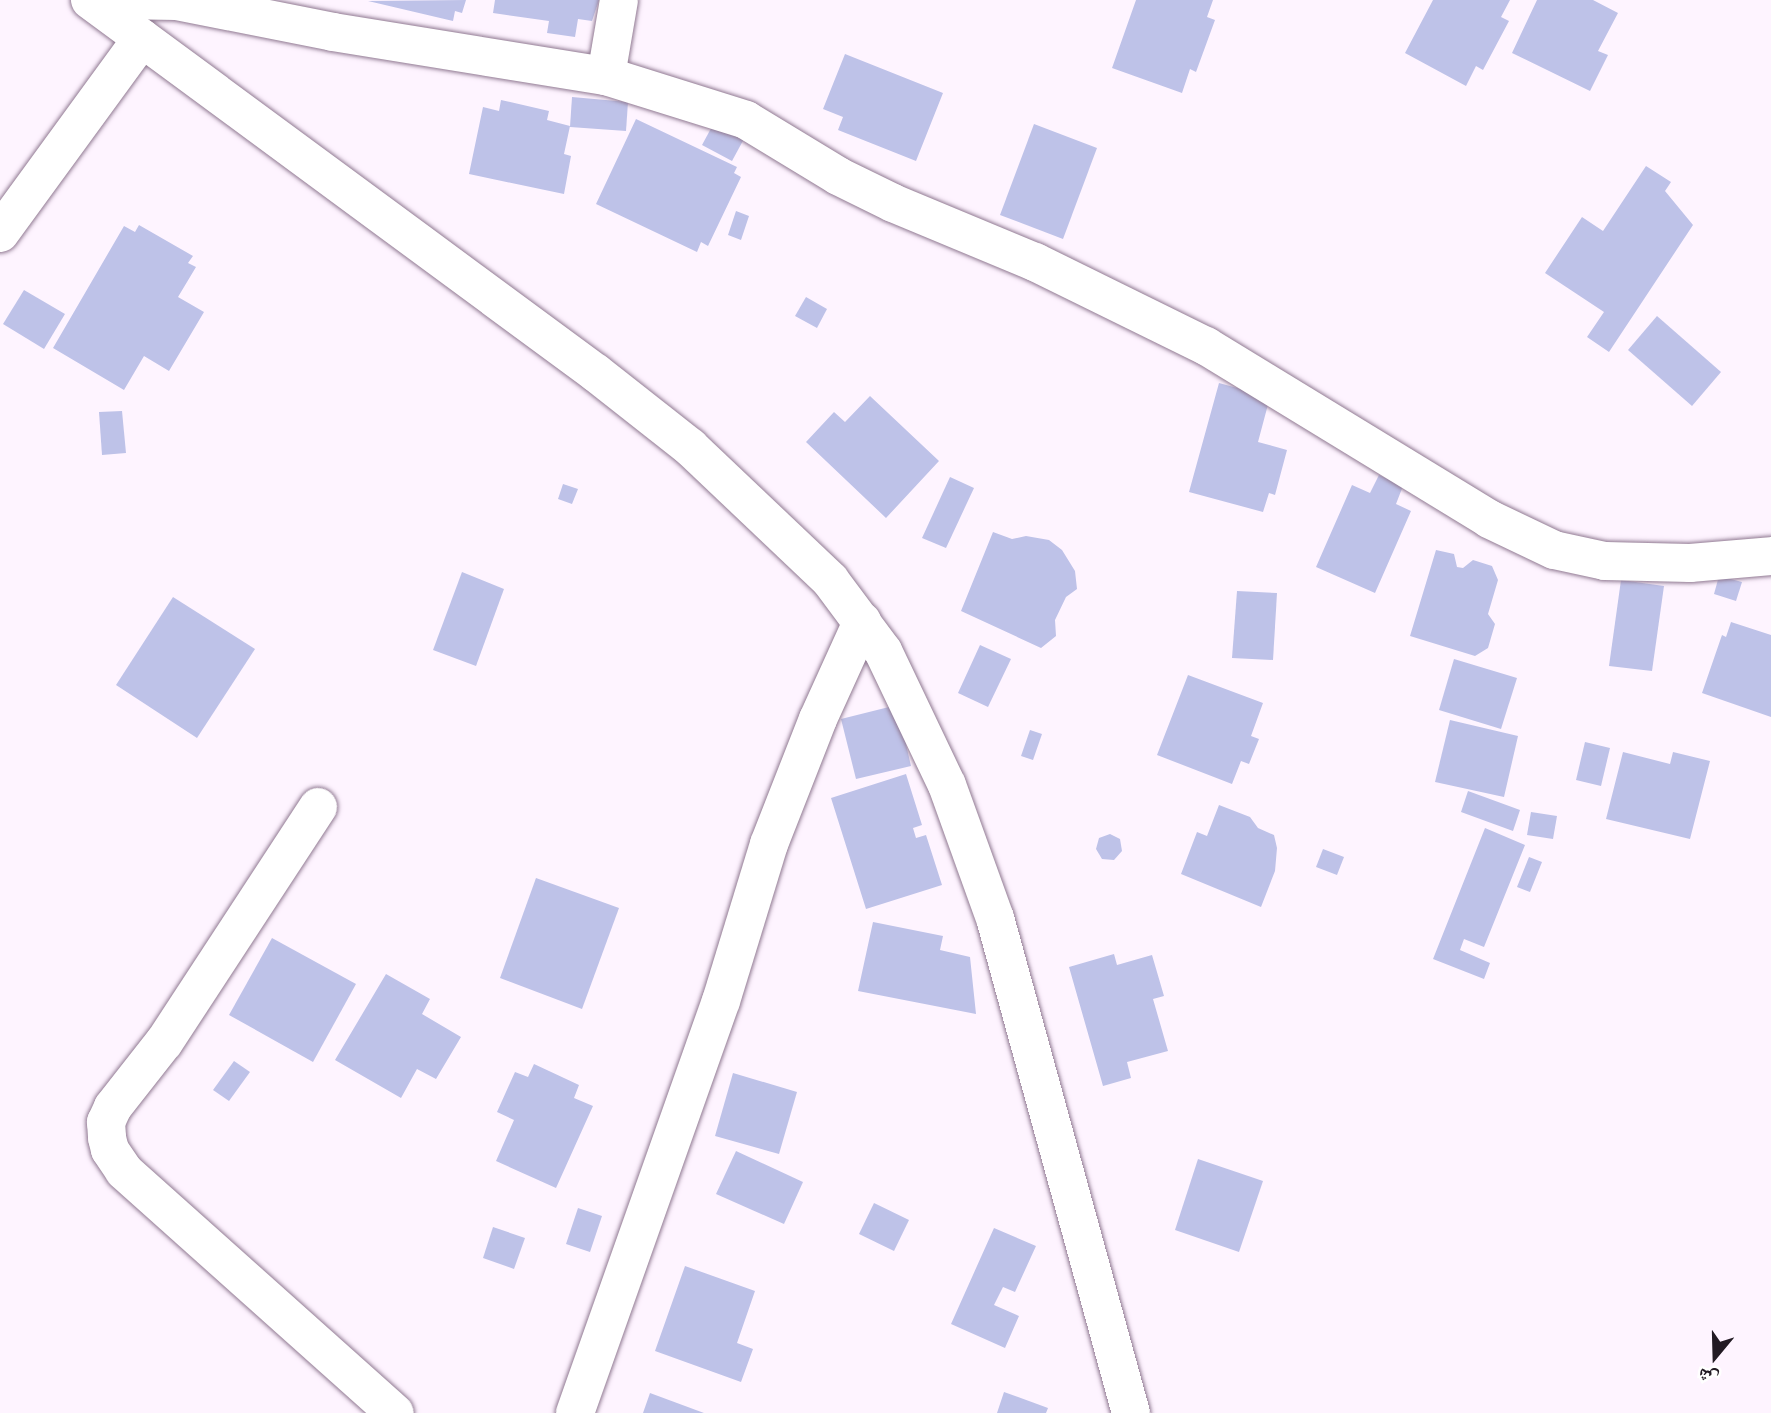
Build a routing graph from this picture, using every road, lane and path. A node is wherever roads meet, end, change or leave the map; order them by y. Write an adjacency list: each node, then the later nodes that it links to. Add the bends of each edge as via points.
1 (90, 0): 4 (street)
2 (115, 0): 5 (street, via 177,1 333,32)
3 (619, 0): 5 (street)
4 (142, 38): 6 (street); 8 (street, via 690,447 830,580)
5 (606, 76): 7 (street, via 746,120 849,182 1035,262 1194,340 1489,519 1553,550 1605,561 1690,563)
6 (0, 233)
7 (1771, 556)
8 (862, 622): 11 (street, via 769,844 721,1001); 12 (street, via 883,651 947,785 995,918)
9 (318, 807): 10 (street, via 164,1042 113,1107 106,1122 107,1138 124,1171)
10 (395, 1413)
11 (575, 1413)
12 (1131, 1413)

